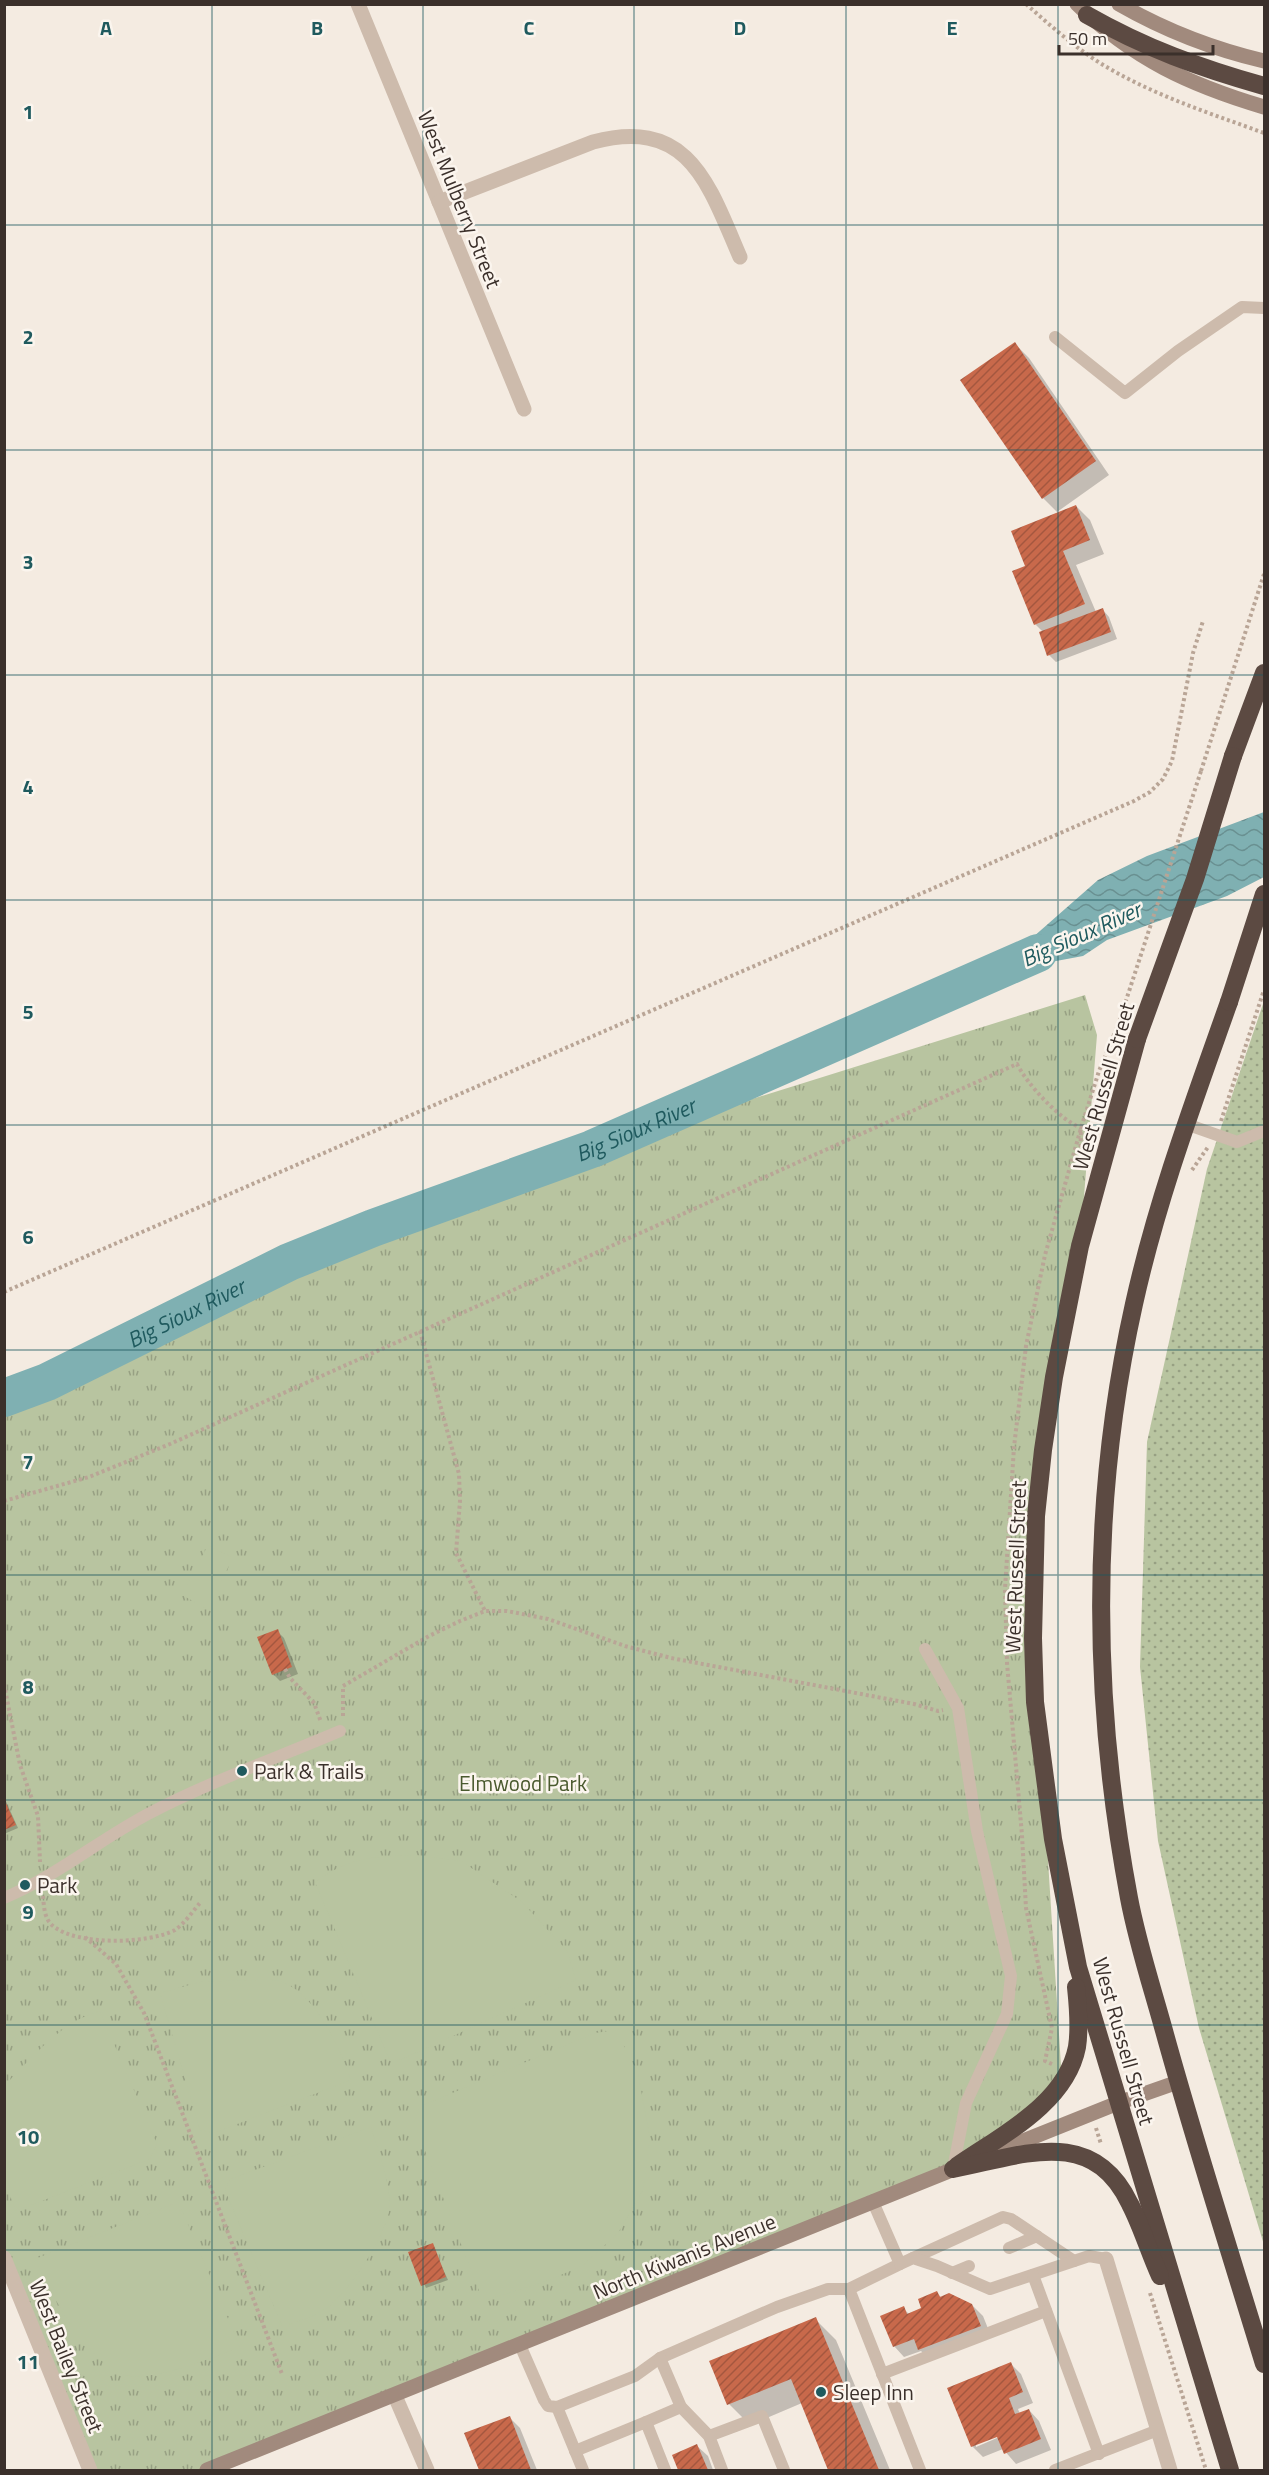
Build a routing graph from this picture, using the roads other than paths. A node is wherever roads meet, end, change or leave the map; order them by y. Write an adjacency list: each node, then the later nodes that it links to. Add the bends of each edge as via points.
1 (358, 4): 7 (street, West Mulberry Street)
2 (1119, 4): 4 (main road, via 1184,37)
3 (1082, 10): 5 (highway, via 1128,39); 6 (main road, via 1137,53 1180,78)
4 (1264, 61)
5 (1264, 86)
6 (1264, 107)
7 (439, 202): 8 (street, via 593,142 626,135 643,136 673,148 698,170); 11 (street, West Mulberry Street)
8 (740, 256)
9 (1264, 308): 10 (lane, via 1242,306 1125,393)
10 (1055, 337)
11 (524, 409)
12 (1264, 673): 19 (highway, West Russell Street, bridge, via 1137,1039 1080,1246 1054,1377 1036,1516 1033,1638 1035,1702)
13 (1264, 894): 14 (highway, West Russell Street, bridge)
14 (1186, 1124): 15 (lane, via 1237,1142); 20 (highway, West Russell Street, via 1133,1305 1108,1451 1100,1589 1105,1736 1115,1817 1129,1901)
15 (1264, 1131)
16 (925, 1649): 22 (lane, via 958,1708 977,1831 1011,1976 1007,2014 966,2103)
17 (339, 1731): 18 (lane, via 150,1813 33,1886)
18 (4, 1898)
19 (1069, 1925): 21 (highway, West Russell Street); 22 (highway, via 1078,2024 1077,2047 1068,2071 1033,2113)
20 (1178, 2082): 21 (main road, North Kiwanis Avenue); 39 (highway, West Russell Street)
21 (1118, 2103): 22 (main road, North Kiwanis Avenue); 36 (highway, West Russell Street)
22 (953, 2169): 23 (main road, North Kiwanis Avenue); 36 (highway, via 1048,2151 1067,2151 1098,2163 1116,2180 1130,2203)
23 (873, 2202): 30 (lane); 37 (main road, North Kiwanis Avenue)
24 (1036, 2236): 25 (lane); 27 (lane, via 1003,2217); 29 (lane)
25 (1009, 2248)
26 (4, 2258): 49 (street, West Bailey Street)
27 (913, 2258): 30 (lane); 32 (lane)
28 (1106, 2259): 29 (lane, via 1089,2256); 45 (street)
29 (1074, 2261): 33 (lane)
30 (900, 2265): 34 (lane)
31 (969, 2266): 32 (lane)
32 (952, 2273): 33 (lane, via 990,2289)
33 (1033, 2275): 35 (lane)
34 (849, 2289): 38 (lane, via 828,2289 777,2307); 40 (lane)
35 (1046, 2311): 40 (lane); 48 (lane)
36 (1191, 2342): 59 (highway, West Russell Street)
37 (520, 2345): 41 (main road, North Kiwanis Avenue); 42 (lane, via 544,2400 548,2406)
38 (660, 2358): 42 (lane, via 635,2376); 43 (lane)
39 (1264, 2364)
40 (882, 2374): 56 (lane)
41 (395, 2396): 50 (main road, North Kiwanis Avenue); 51 (street)
42 (557, 2407): 47 (lane)
43 (681, 2407): 44 (lane); 46 (lane)
44 (646, 2422): 47 (lane); 53 (lane)
45 (1158, 2430): 48 (lane); 58 (street)
46 (709, 2436): 54 (lane); 55 (lane, via 762,2416)
47 (575, 2451): 52 (lane)
48 (1099, 2454): 57 (lane)
49 (90, 2470)
50 (207, 2470)
51 (426, 2470)
52 (584, 2470)
53 (665, 2470)
54 (722, 2470)
55 (784, 2470)
56 (920, 2470)
57 (1055, 2470)
58 (1170, 2470)
59 (1230, 2470)

